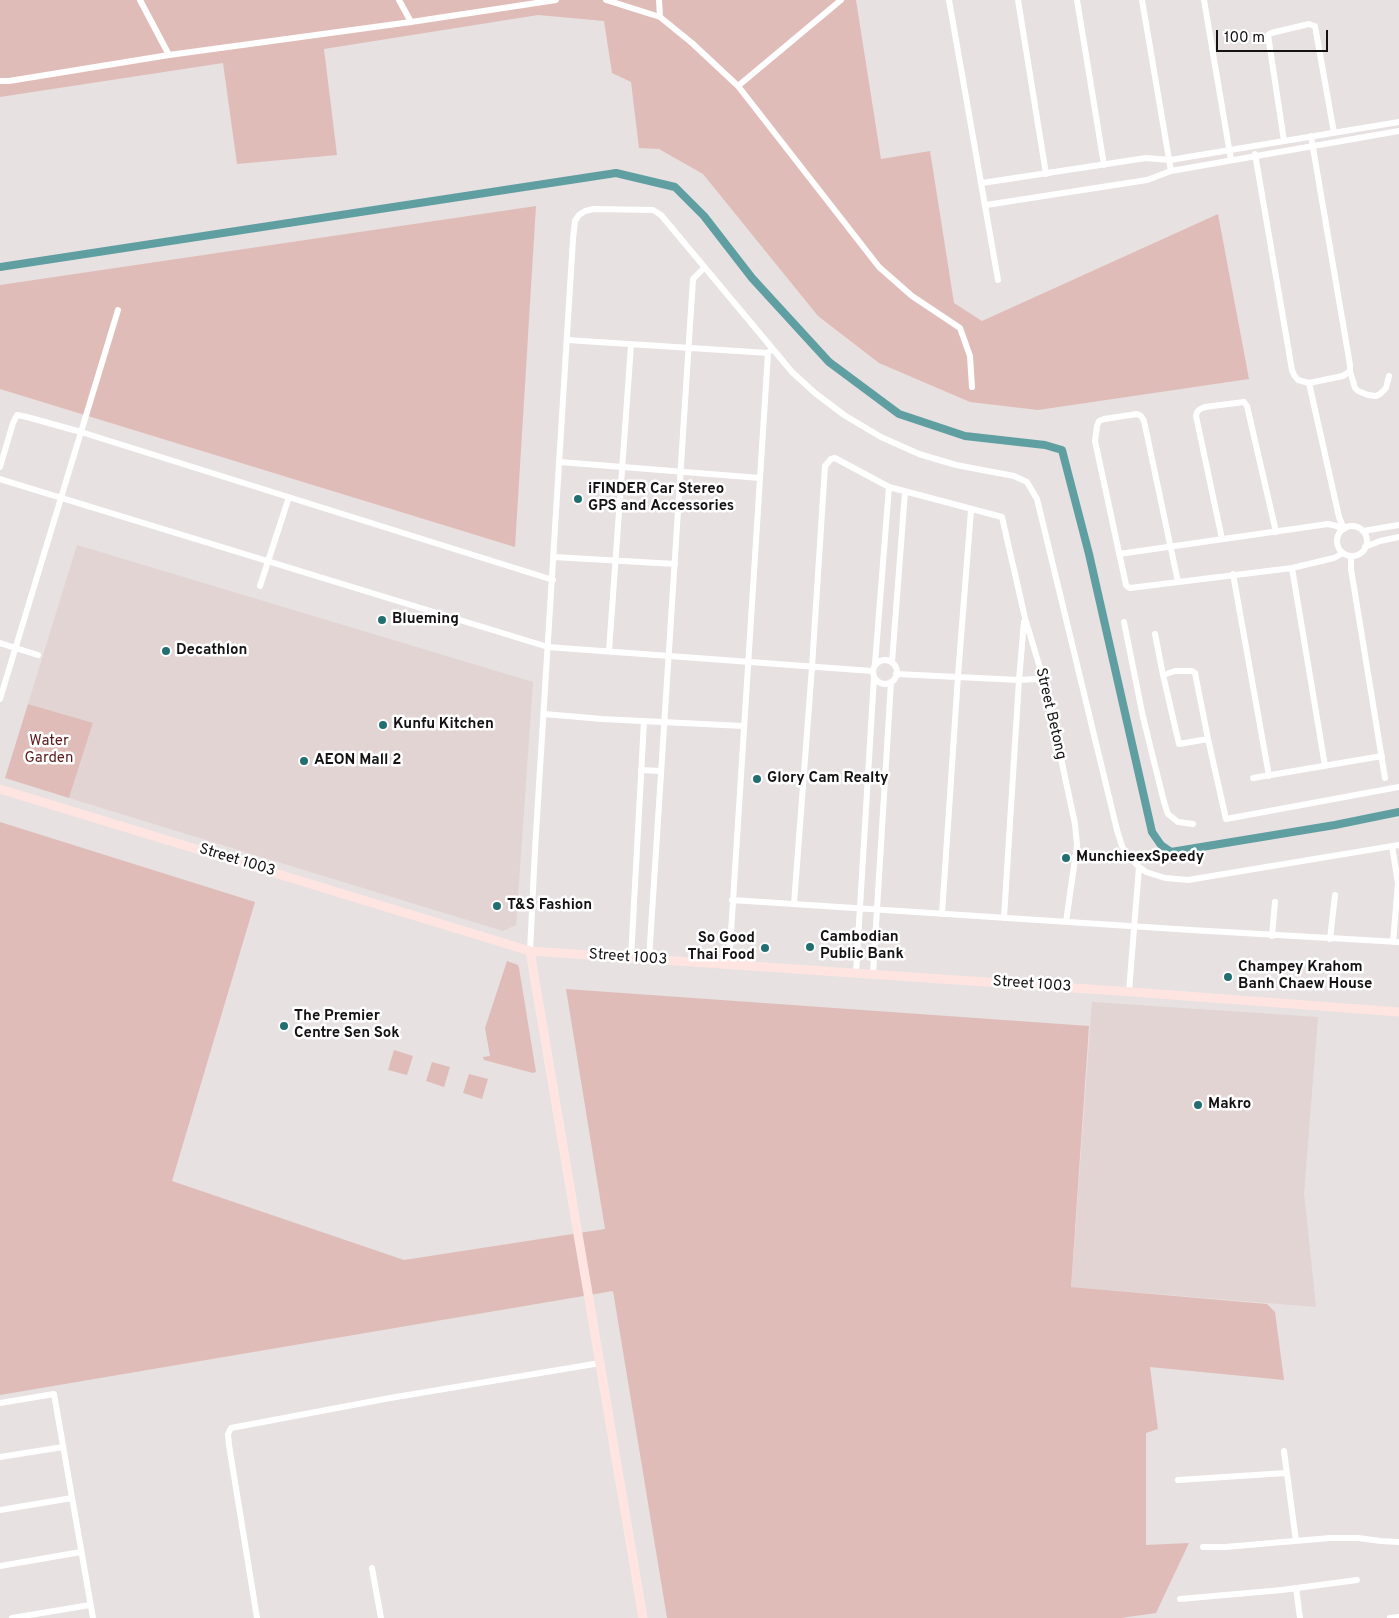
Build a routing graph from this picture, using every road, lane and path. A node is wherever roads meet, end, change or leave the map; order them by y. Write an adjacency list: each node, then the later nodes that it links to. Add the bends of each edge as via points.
1 (140, 0): 14 (street)
2 (399, 0): 13 (street)
3 (556, 0): 13 (street)
4 (606, 0): 12 (street)
5 (659, 0): 12 (street)
6 (841, 0): 16 (street)
7 (949, 0): 31 (street)
8 (1018, 0): 30 (street)
9 (1077, 0): 28 (street)
10 (1142, 0): 26 (street)
11 (1204, 0): 24 (street)
12 (660, 17): 16 (street)
13 (411, 22): 14 (street)
14 (169, 55): 15 (street)
15 (0, 81)
16 (738, 86): 43 (street, via 879,267 912,296 960,328 970,356)
17 (1399, 122): 19 (street)
18 (1399, 131): 23 (street)
19 (1334, 133): 20 (street); 21 (street, via 1315,26 1309,24 1268,35)
20 (1311, 136): 21 (street); 23 (street)
21 (1284, 141): 22 (street)
22 (1254, 146): 24 (street); 25 (street)
23 (1312, 146): 25 (street); 40 (street)
24 (1230, 150): 26 (street); 27 (street)
25 (1255, 156): 27 (street); 42 (street, via 1292,370 1298,380)
26 (1170, 160): 28 (street, via 1146,158); 29 (street)
27 (1231, 160): 29 (street)
28 (1104, 165): 30 (street)
29 (1171, 171): 32 (street, via 1147,180)
30 (1046, 174): 31 (street)
31 (982, 183): 32 (street)
32 (986, 205): 34 (street)
33 (704, 268): 36 (street, via 661,215 653,210 585,211 575,221); 38 (street, via 693,279); 39 (street)
34 (998, 280)
35 (118, 310): 44 (street)
36 (567, 340): 37 (street); 45 (street)
37 (631, 345): 38 (street); 47 (street)
38 (688, 348): 39 (street); 48 (street)
39 (770, 351): 49 (street); 113 (street, via 815,393 881,437 938,461 1014,476 1027,482 1036,500 1117,830 1126,854)
40 (1350, 371): 41 (street, via 1355,388 1368,395 1380,394 1386,388); 42 (street, via 1343,376)
41 (1389, 376)
42 (1309, 383): 57 (street)
43 (972, 386)
44 (81, 432): 46 (street, via 17,415); 53 (street); 54 (street)
45 (560, 462): 47 (street); 67 (street)
46 (0, 467)
47 (622, 467): 48 (street); 69 (street)
48 (680, 471): 49 (street); 70 (street)
49 (760, 478): 85 (street)
50 (0, 479): 54 (street)
51 (889, 487): 52 (street); 87 (street); 88 (street, via 840,460 831,458 824,466)
52 (906, 492): 55 (street); 86 (street)
53 (289, 497): 68 (street); 73 (street)
54 (62, 498): 68 (street); 81 (street)
55 (971, 510): 76 (street, Street Betong, via 1002,517); 92 (street)
56 (1399, 526): 58 (street)
57 (1343, 529): 58 (street, via 1354,526); 59 (street, via 1328,524); 64 (street, via 1337,540)
58 (1363, 531): 63 (street)
59 (1276, 532): 61 (street); 61 (street, via 1247,406 1244,402 1205,407 1196,416)
60 (1399, 537): 63 (street)
61 (1222, 540): 62 (street)
62 (1171, 547): 65 (street); 65 (street, via 1144,421 1137,414 1130,414 1104,418 1094,436); 74 (street)
63 (1365, 547): 66 (street, via 1359,554)
64 (1343, 553): 66 (street); 71 (street)
65 (1119, 554): 74 (street, via 1128,587)
66 (1351, 556): 102 (street)
67 (554, 557): 69 (street); 73 (street)
68 (268, 560): 75 (street); 80 (street)
69 (616, 560): 70 (street); 82 (street)
70 (675, 564): 84 (street)
71 (1292, 568): 72 (street); 103 (street)
72 (1233, 574): 74 (street); 106 (street)
73 (552, 580): 80 (street)
74 (1178, 582)
75 (260, 586)
76 (1025, 618): 93 (street); 95 (street, Street Betong)
77 (1124, 622): 111 (street, via 1143,718 1168,814 1178,822)
78 (1155, 634): 91 (street)
79 (0, 643): 81 (street)
80 (548, 647): 82 (street); 97 (street)
81 (15, 648): 83 (street); 96 (street)
82 (608, 651): 84 (street)
83 (38, 655)
84 (669, 656): 85 (street); 99 (street)
85 (748, 662): 88 (street); 100 (street)
86 (892, 662): 87 (street, via 885,660); 90 (street)
87 (876, 664): 89 (street)
88 (812, 667): 89 (street); 117 (street)
89 (873, 674): 94 (street, via 881,684); 118 (street)
90 (896, 674): 92 (street); 94 (street)
91 (1163, 675): 101 (street, via 1179,744); 101 (street, via 1175,671 1195,673)
92 (958, 676): 93 (street); 120 (street)
93 (1019, 680): 95 (street, via 1036,679); 121 (street)
94 (891, 682): 119 (street)
95 (1046, 688): 122 (street, Street Betong, via 1077,845)
96 (0, 699)
97 (544, 714): 98 (street); 127 (street)
98 (644, 721): 99 (street); 104 (street)
99 (665, 722): 100 (street); 105 (street)
100 (743, 726): 115 (street)
101 (1208, 739): 109 (street, via 1226,819)
102 (1382, 756): 103 (street); 108 (street)
103 (1325, 766): 106 (street)
104 (641, 770): 105 (street); 128 (street)
105 (661, 771): 129 (street)
106 (1268, 776): 107 (street)
107 (1253, 778)
108 (1385, 778)
109 (1399, 787)
110 (0, 789): 127 (main road, Street 1003)
111 (1193, 824)
112 (1395, 846): 113 (street, via 1188,880 1164,878); 126 (street, via 1398,883)
113 (1139, 867): 123 (street)
114 (1335, 894): 125 (street)
115 (732, 900): 117 (street); 130 (street)
116 (1275, 902): 124 (street)
117 (794, 904): 118 (street)
118 (860, 908): 119 (street); 131 (street)
119 (877, 909): 120 (street); 132 (street)
120 (942, 914): 121 (street)
121 (1004, 918): 122 (street)
122 (1066, 922): 123 (street)
123 (1134, 926): 124 (street); 133 (street)
124 (1272, 936): 125 (street)
125 (1330, 939): 126 (street)
126 (1396, 942)
127 (530, 951): 128 (main road, Street 1003); 135 (main road)
128 (630, 958): 129 (main road, Street 1003)
129 (650, 959): 130 (main road, Street 1003)
130 (728, 964): 131 (main road, Street 1003)
131 (856, 973): 132 (main road, Street 1003)
132 (873, 974): 133 (main road, Street 1003)
133 (1129, 991): 134 (main road, Street 1003)
134 (1399, 1012)
135 (600, 1363): 157 (street, via 231,1428 229,1445); 159 (main road)
136 (0, 1403): 137 (street, via 54,1394)
137 (63, 1447): 139 (street); 142 (street)
138 (1284, 1451): 140 (street)
139 (0, 1457)
140 (1286, 1473): 141 (street); 144 (street)
141 (1178, 1480)
142 (72, 1498): 143 (street); 147 (street)
143 (0, 1510)
144 (1296, 1541): 145 (street, via 1358,1538); 146 (street)
145 (1399, 1542)
146 (1203, 1547)
147 (81, 1552): 148 (street); 153 (street)
148 (0, 1566)
149 (372, 1568): 158 (street)
150 (1357, 1580): 151 (street)
151 (1296, 1588): 152 (street); 160 (street)
152 (1180, 1599)
153 (90, 1605): 155 (street); 156 (street)
154 (1399, 1616): 161 (street)
155 (12, 1618)
156 (93, 1618)
157 (257, 1618)
158 (381, 1618)
159 (643, 1618)
160 (1300, 1618)
161 (1390, 1618)

